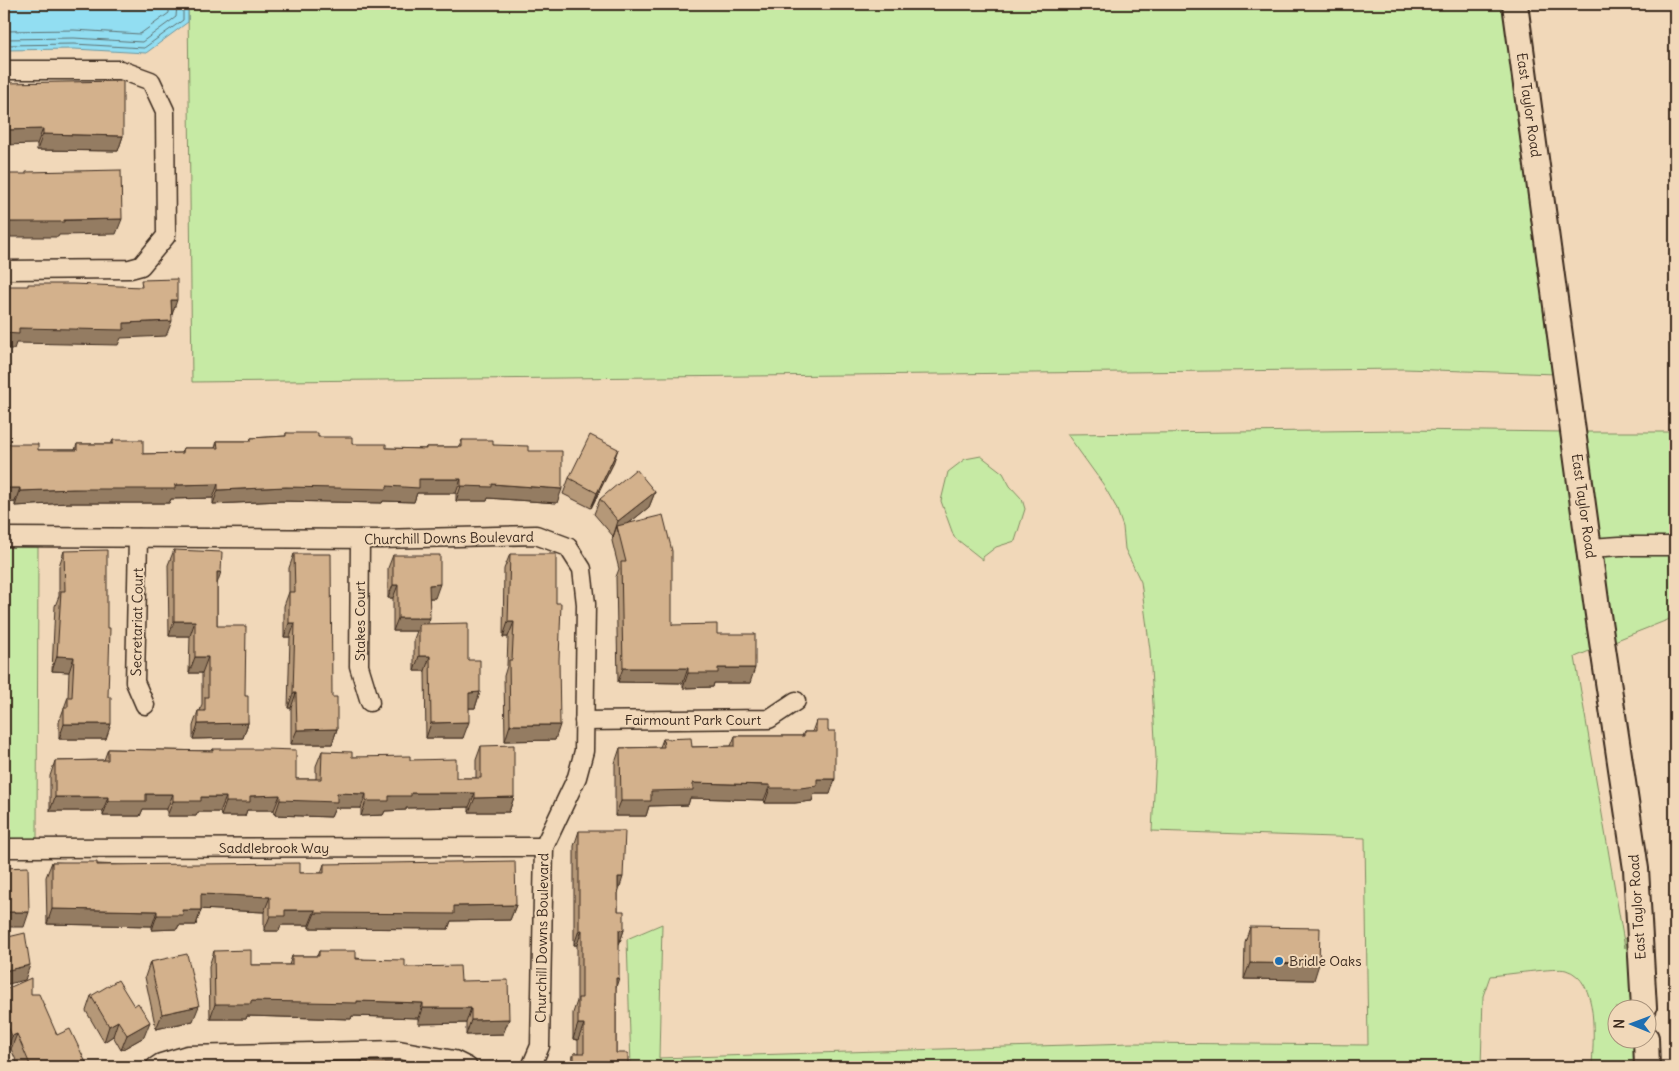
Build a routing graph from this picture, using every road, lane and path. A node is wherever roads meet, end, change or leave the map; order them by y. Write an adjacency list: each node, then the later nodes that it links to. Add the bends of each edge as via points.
1 (1515, 4): 8 (main road, East Taylor Road)
2 (4, 70): 3 (street, via 122,70 151,81 165,110 166,236 142,266 130,269)
3 (4, 270)
4 (4, 537): 5 (street, Churchill Downs Boulevard)
5 (138, 538): 6 (street, Churchill Downs Boulevard); 11 (street, Secretariat Court, via 135,682)
6 (360, 539): 10 (street, Stakes Court, via 359,666); 12 (street, Churchill Downs Boulevard, via 536,534 568,547 582,568 586,604)
7 (1675, 546): 8 (street)
8 (1590, 548): 15 (main road, East Taylor Road, via 1636,869)
9 (796, 701): 12 (street, Fairmount Park Court, via 768,719)
10 (370, 702)
11 (145, 705)
12 (584, 721): 13 (street, Churchill Downs Boulevard, via 584,751 577,777)
13 (544, 847): 14 (street, Saddlebrook Way); 19 (street, Churchill Downs Boulevard, via 540,1046)
14 (4, 848)
15 (1643, 998)
16 (1646, 1048): 20 (main road)
17 (155, 1067): 18 (street, via 187,1055 399,1050 454,1060)
18 (468, 1067)
19 (532, 1067)
20 (1647, 1067)

